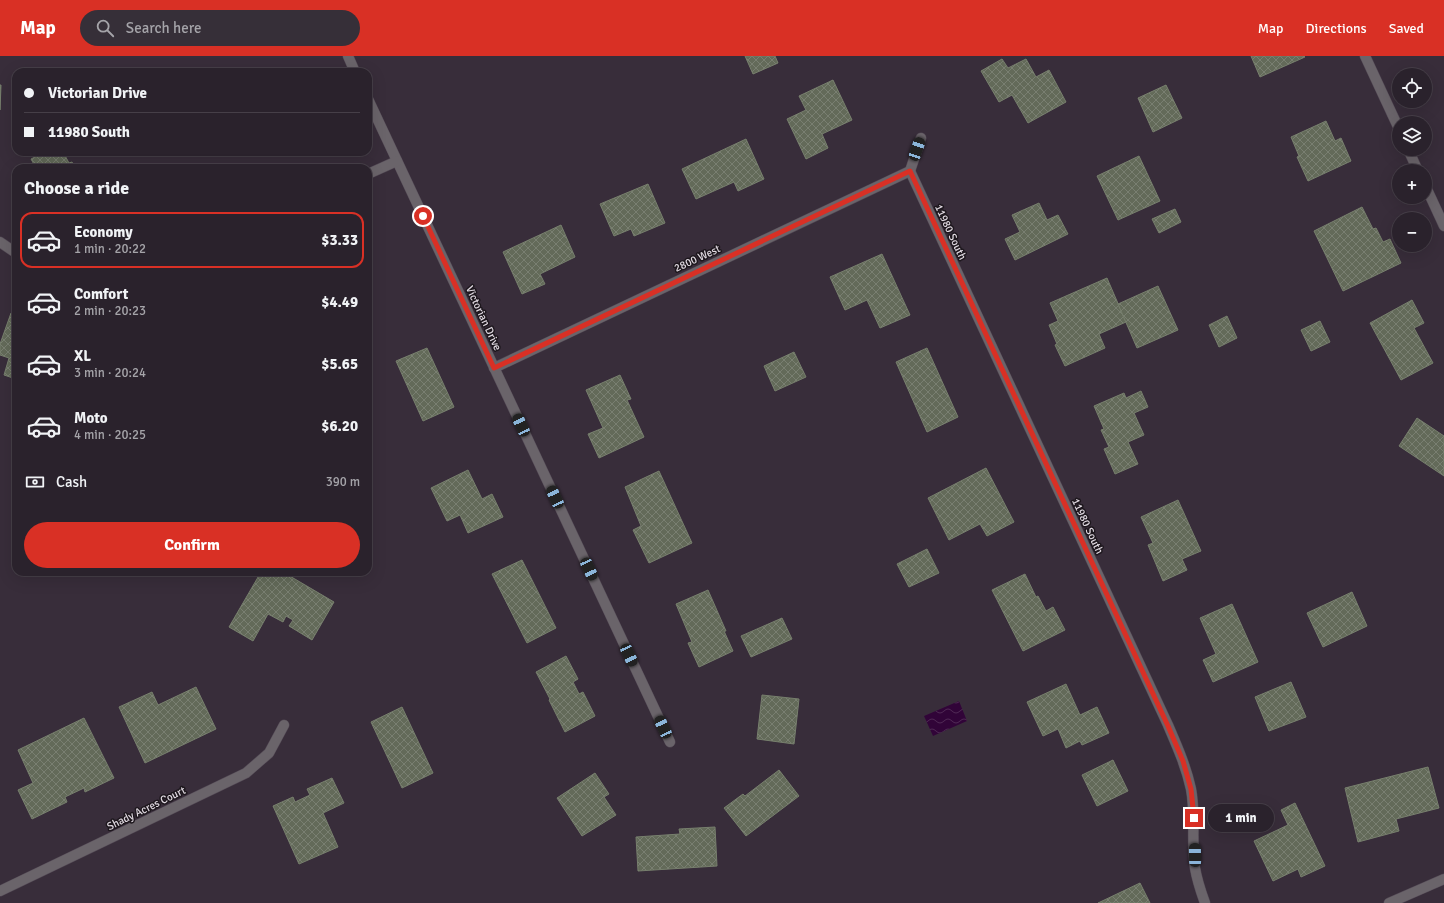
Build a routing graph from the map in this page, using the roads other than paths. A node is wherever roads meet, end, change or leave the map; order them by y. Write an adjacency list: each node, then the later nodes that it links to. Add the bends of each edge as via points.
1 (348, 56): 3 (street)
2 (1365, 56): 5 (street)
3 (353, 68)
4 (372, 108): 7 (street, Victorian Drive)
5 (1393, 116)
6 (921, 138): 8 (street)
7 (397, 161): 9 (street); 14 (street, Victorian Drive)
8 (910, 171): 14 (street, 2800 West); 19 (street, 11980 South, via 1183,761 1191,789 1195,867)
9 (372, 172)
10 (1432, 200): 11 (street)
11 (1444, 226)
12 (0, 242): 13 (street)
13 (12, 250)
14 (494, 368): 16 (street, Victorian Drive)
15 (284, 725): 18 (street, Shady Acres Court, via 269,753 246,773)
16 (670, 742)
17 (1444, 879): 20 (street)
18 (0, 891)
19 (1205, 903)
20 (1389, 903)

